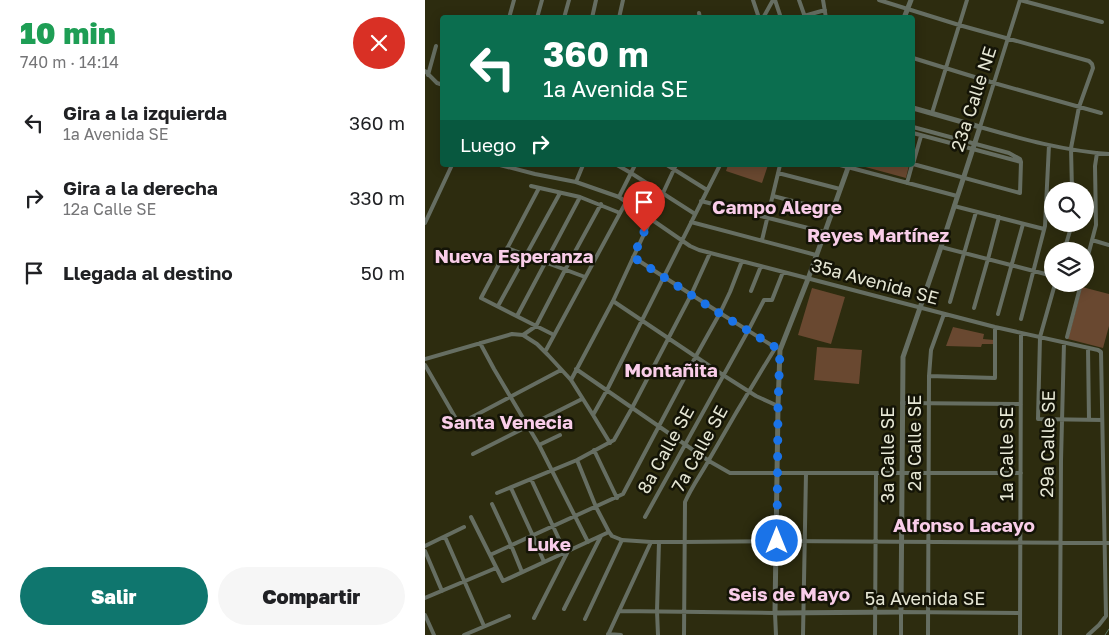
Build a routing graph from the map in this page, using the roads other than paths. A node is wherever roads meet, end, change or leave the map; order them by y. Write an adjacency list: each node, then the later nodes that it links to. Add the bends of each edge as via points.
1 (513, 0): 16 (street)
2 (542, 0): 17 (street)
3 (569, 0): 18 (street)
4 (596, 0): 19 (street)
5 (623, 0): 20 (street)
6 (753, 0): 21 (street)
7 (774, 0): 22 (street); 23 (street)
8 (799, 0): 24 (street)
9 (823, 0): 15 (street)
10 (879, 0): 14 (street)
11 (911, 0): 14 (street)
12 (967, 0): 29 (street)
13 (1020, 0): 28 (street); 30 (street, 23a Calle NE)
14 (907, 9): 27 (street); 29 (street)
15 (825, 10): 25 (street); 26 (street)
16 (510, 15)
17 (538, 15)
18 (565, 15)
19 (593, 15)
20 (620, 15)
21 (760, 15)
22 (763, 15)
23 (780, 15)
24 (804, 15)
25 (811, 15)
26 (826, 15)
27 (905, 15)
28 (1102, 22)
29 (959, 25): 30 (street); 33 (street)
30 (1008, 39): 35 (street, 23a Calle NE); 37 (street, via 1089,61 1093,68)
31 (435, 46): 34 (street)
32 (915, 59): 33 (street)
33 (946, 68): 35 (street); 39 (street)
34 (427, 73): 36 (street)
35 (994, 83): 37 (street); 41 (street, 23a Calle NE)
36 (440, 84)
37 (1079, 107): 40 (street); 46 (street)
38 (915, 109): 39 (street)
39 (932, 113): 41 (street)
40 (1101, 113)
41 (980, 127): 45 (street); 47 (street, 23a Calle NE)
42 (915, 128): 51 (street, via 1009,153)
43 (915, 134): 44 (street)
44 (921, 136): 47 (street); 50 (street)
45 (1049, 145): 46 (street); 68 (street)
46 (1071, 148): 48 (street); 69 (street)
47 (973, 149): 51 (street); 66 (street, 23a Calle NE)
48 (1097, 153): 49 (street); 100 (street, via 1096,225)
49 (1109, 154)
50 (915, 155)
51 (1021, 162): 66 (street, via 1020,193)
52 (915, 165): 66 (street)
53 (451, 167): 93 (street)
54 (508, 167): 67 (street, 35a Avenida SE)
55 (582, 167): 67 (street)
56 (620, 167): 64 (street)
57 (634, 167): 64 (street)
58 (675, 167): 74 (street); 76 (street)
59 (718, 167): 74 (street)
60 (780, 167): 65 (street)
61 (849, 167): 73 (street)
62 (852, 167): 70 (street)
63 (911, 167): 70 (street)
64 (631, 173): 76 (street); 80 (street)
65 (778, 173): 73 (street); 77 (street)
66 (963, 178): 78 (street, 23a Calle NE)
67 (576, 182): 80 (street, 35a Avenida SE)
68 (1047, 182)
69 (1072, 182)
70 (907, 183): 78 (street)
71 (531, 186): 72 (street)
72 (539, 188): 75 (street); 103 (street)
73 (840, 189): 85 (street)
74 (707, 190): 81 (street)
75 (560, 192): 79 (street); 106 (street)
76 (662, 194): 88 (street); 91 (street)
77 (773, 196): 85 (street); 89 (street)
78 (957, 196): 84 (street, 23a Calle NE)
79 (580, 197): 83 (street); 111 (street)
80 (619, 197): 82 (street, 35a Avenida SE)
81 (701, 201): 88 (street); 89 (street)
82 (626, 202): 87 (street); 91 (street, 35a Avenida SE)
83 (601, 204): 87 (street); 114 (street)
84 (954, 206): 86 (street); 102 (street, 23a Calle NE)
85 (832, 211): 96 (street)
86 (976, 212): 90 (street); 105 (street)
87 (620, 213): 118 (street)
88 (695, 214): 92 (street)
89 (767, 217): 96 (street); 99 (street)
90 (999, 218): 94 (street); 109 (street)
91 (650, 219): 98 (street, 35a Avenida SE); 108 (street)
92 (691, 222): 98 (street); 99 (street)
93 (425, 223)
94 (1023, 224): 95 (street); 112 (street)
95 (1044, 230)
96 (824, 232): 107 (street)
97 (1044, 232): 115 (street)
98 (681, 240): 104 (street, 35a Avenida SE); 119 (street)
99 (762, 240): 107 (street)
100 (1092, 240): 101 (street)
101 (1109, 245)
102 (941, 247): 105 (street); 128 (street, 3a Calle SE)
103 (507, 248): 106 (street); 127 (street, via 481,298)
104 (710, 253): 110 (street, 35a Avenida SE); 124 (street)
105 (964, 253): 109 (street); 126 (street)
106 (526, 255): 111 (street); 127 (street)
107 (816, 255): 120 (street)
108 (633, 257): 119 (street); 125 (street)
109 (988, 259): 112 (street); 129 (street)
110 (742, 261): 113 (street, 35a Avenida SE); 130 (street)
111 (545, 262): 114 (street); 133 (street)
112 (1011, 265): 115 (street); 132 (street)
113 (761, 266): 116 (street, 35a Avenida SE); 121 (street)
114 (565, 270): 118 (street); 136 (street)
115 (1033, 271): 117 (street); 134 (street)
116 (783, 272): 120 (street, 35a Avenida SE); 138 (street, 8a Calle SE, via 772,300 764,300)
117 (1044, 274)
118 (585, 277): 141 (street)
119 (663, 277): 124 (street); 135 (street)
120 (808, 279): 128 (street, 35a Avenida SE); 148 (street)
121 (751, 291)
122 (1053, 292): 142 (street)
123 (1079, 292): 143 (street)
124 (691, 295): 130 (street); 144 (street)
125 (613, 300): 135 (street); 153 (street)
126 (950, 302)
127 (498, 306): 133 (street)
128 (919, 307): 131 (street, 35a Avenida SE); 162 (street, 3a Calle SE, via 903,357)
129 (974, 308)
130 (719, 313): 138 (street); 150 (street)
131 (944, 314): 137 (street, 35a Avenida SE); 156 (street, 2a Calle SE, via 931,350)
132 (998, 314)
133 (517, 316): 136 (street)
134 (1021, 319)
135 (642, 321): 144 (street); 158 (street)
136 (536, 326): 140 (street); 141 (street)
137 (995, 327): 139 (street, 35a Avenida SE); 156 (street, via 995,378)
138 (748, 331): 148 (street); 155 (street, 8a Calle SE)
139 (1021, 333): 142 (street, 35a Avenida SE); 164 (street, 1a Calle SE)
140 (523, 335): 145 (street, via 512,334); 149 (street)
141 (554, 335): 149 (street)
142 (1040, 337): 146 (street, 35a Avenida SE); 168 (street, via 1038,418)
143 (1067, 337)
144 (668, 338): 150 (street); 166 (street)
145 (481, 343): 151 (street); 160 (street)
146 (1064, 343): 147 (street, 35a Avenida SE); 168 (street, 29a Calle SE)
147 (1088, 348): 169 (street); 170 (street, 35a Avenida SE, via 1101,352)
148 (778, 349): 159 (street, 7a Calle SE); 165 (street)
149 (545, 352): 154 (street)
150 (695, 356): 155 (street); 172 (street)
151 (425, 359)
152 (425, 365): 160 (street, via 459,424)
153 (576, 368): 157 (street); 158 (street)
154 (561, 370): 157 (street); 160 (street)
155 (723, 375): 159 (street); 175 (street, 8a Calle SE)
156 (929, 376): 163 (street, 2a Calle SE)
157 (571, 380): 161 (street)
158 (607, 390): 166 (street); 167 (street)
159 (748, 390): 165 (street); 180 (street, 7a Calle SE)
160 (511, 396): 171 (street)
161 (582, 399): 167 (street); 171 (street)
162 (902, 403): 163 (street); 185 (street, 3a Calle SE)
163 (928, 403): 164 (street); 186 (street, 2a Calle SE)
164 (1021, 404): 187 (street, 1a Calle SE)
165 (778, 406): 182 (street)
166 (633, 408): 172 (street); 174 (street, via 617,436)
167 (593, 415): 174 (street)
168 (1062, 419): 169 (street); 214 (street, 29a Calle SE)
169 (1089, 420): 170 (street)
170 (1102, 420): 215 (street)
171 (528, 426): 176 (street); 178 (street)
172 (659, 426): 175 (street); 191 (street, via 623,494)
173 (560, 435): 176 (street)
174 (609, 443): 177 (street)
175 (685, 444): 180 (street); 196 (street, 8a Calle SE)
176 (539, 445): 181 (street)
177 (595, 450): 179 (street); 191 (street)
178 (473, 454)
179 (577, 460): 181 (street); 193 (street)
180 (709, 461): 182 (street, via 730,474); 210 (street, 7a Calle SE, via 685,502)
181 (553, 470): 188 (street); 195 (street)
182 (777, 473): 183 (street); 204 (street)
183 (806, 473): 184 (street); 205 (street)
184 (876, 473): 185 (street); 206 (street)
185 (902, 473): 186 (street); 211 (street, 3a Calle SE)
186 (929, 473): 187 (street); 212 (street, 2a Calle SE)
187 (1021, 473): 213 (street, 1a Calle SE)
188 (531, 479): 189 (street); 197 (street)
189 (511, 488): 190 (street); 200 (street)
190 (497, 493)
191 (617, 498): 193 (street)
192 (492, 504): 216 (street)
193 (597, 507): 195 (street); 199 (street)
194 (471, 517): 220 (street)
195 (575, 517): 197 (street); 207 (street)
196 (645, 517)
197 (553, 526): 200 (street); 219 (street)
198 (464, 527): 202 (street)
199 (609, 532): 201 (street); 203 (street)
200 (533, 536): 216 (street); 221 (street)
201 (601, 536): 207 (street); 227 (street)
202 (445, 537): 217 (street); 224 (street)
203 (622, 540): 208 (street); 240 (street)
204 (777, 541): 205 (street); 210 (street); 234 (street)
205 (805, 541): 206 (street); 235 (street)
206 (875, 541): 211 (street); 231 (street)
207 (588, 542): 219 (street)
208 (651, 542): 209 (street); 228 (street)
209 (659, 542): 210 (street); 229 (street)
210 (685, 542): 230 (street, 7a Calle SE)
211 (902, 542): 212 (street); 232 (street, 3a Calle SE)
212 (929, 542): 213 (street); 233 (street, 2a Calle SE)
213 (1021, 542): 214 (street); 236 (street, 1a Calle SE)
214 (1061, 543): 215 (street); 254 (street, 29a Calle SE)
215 (1107, 543): 255 (street, via 1106,616)
216 (511, 545): 220 (street); 223 (street)
217 (425, 546)
218 (425, 551): 225 (street)
219 (567, 552): 221 (street); 239 (street)
220 (490, 555): 222 (street)
221 (544, 562): 223 (street)
222 (496, 568): 223 (street, via 503,581); 224 (street)
223 (522, 572)
224 (464, 581): 225 (street); 241 (street)
225 (442, 591): 226 (street)
226 (425, 598)
227 (564, 609)
228 (619, 611): 229 (street, 5a Avenida SE); 244 (street)
229 (657, 611): 230 (street, 5a Avenida SE); 246 (street)
230 (684, 612): 234 (street, 5a Avenida SE); 247 (street, 7a Calle SE)
231 (875, 612): 232 (street, 5a Avenida SE); 235 (street, 5a Avenida SE); 250 (street)
232 (901, 612): 233 (street, 5a Avenida SE); 251 (street, 3a Calle SE)
233 (928, 612): 236 (street, 5a Avenida SE); 252 (street, 2a Calle SE)
234 (775, 613): 235 (street, 5a Avenida SE); 248 (street)
235 (804, 613): 249 (street)
236 (1020, 613): 253 (street, 1a Calle SE)
237 (425, 615): 242 (street)
238 (509, 616): 241 (street)
239 (534, 618)
240 (585, 619)
241 (484, 626): 243 (street)
242 (434, 635)
243 (464, 635)
244 (608, 635): 245 (street)
245 (621, 635)
246 (658, 635)
247 (684, 635)
248 (775, 635)
249 (803, 635)
250 (875, 635)
251 (901, 635)
252 (928, 635)
253 (1020, 635)
254 (1061, 635)
255 (1088, 635)

